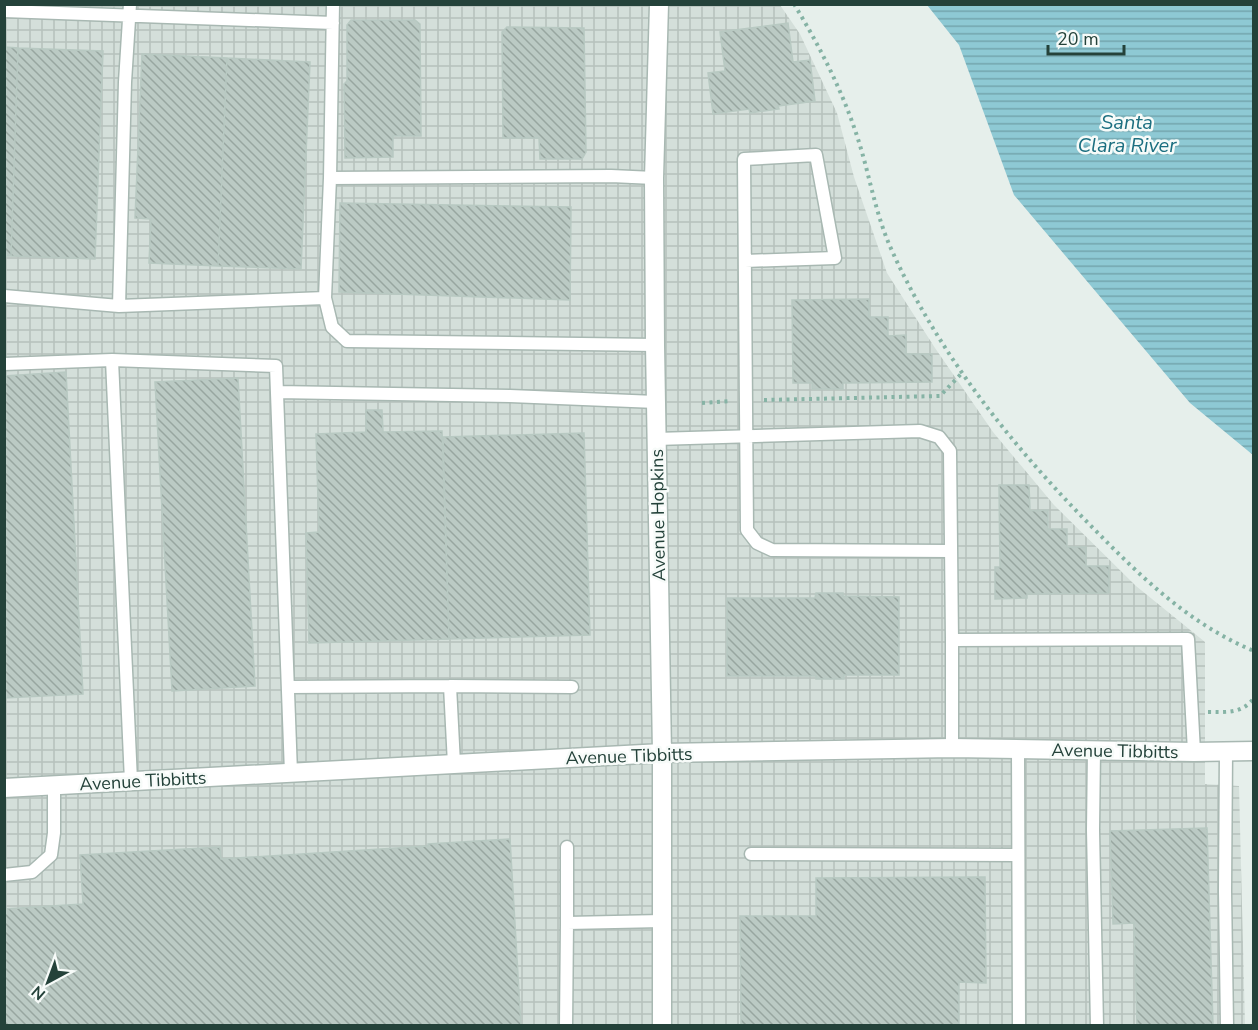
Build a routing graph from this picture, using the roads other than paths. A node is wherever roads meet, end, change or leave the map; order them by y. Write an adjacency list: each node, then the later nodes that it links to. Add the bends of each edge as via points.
1 (333, 4): 5 (lane)
2 (659, 4): 7 (street, Avenue Hopkins)
3 (4, 10): 4 (lane)
4 (129, 10): 5 (lane); 11 (lane)
5 (333, 23): 6 (lane)
6 (330, 178): 7 (lane); 10 (lane)
7 (654, 178): 12 (street, Avenue Hopkins)
8 (745, 261): 8 (lane, via 744,159 816,155 835,258); 17 (lane)
9 (4, 296): 11 (lane)
10 (325, 298): 11 (lane); 12 (lane, via 332,327 347,341)
11 (119, 306)
12 (655, 345): 16 (street, Avenue Hopkins)
13 (112, 360): 14 (lane); 15 (lane, via 276,366); 33 (lane)
14 (4, 364)
15 (277, 392): 16 (lane); 22 (lane)
16 (656, 402): 18 (street, Avenue Hopkins)
17 (747, 436): 18 (lane); 19 (lane, via 747,530 757,543 772,550); 19 (lane, via 920,431 939,437 950,451)
18 (657, 439): 30 (street, Avenue Hopkins)
19 (951, 551): 20 (lane)
20 (952, 640): 24 (lane); 29 (lane, via 1188,639)
21 (450, 686): 22 (lane); 23 (lane); 31 (lane)
22 (288, 687): 32 (lane)
23 (572, 687)
24 (952, 748): 25 (street, Avenue Tibbitts); 30 (street, Avenue Tibbitts)
25 (1018, 749): 26 (street, Avenue Tibbitts); 38 (lane)
26 (1094, 750): 29 (street, Avenue Tibbitts); 45 (lane)
27 (1226, 751): 28 (street, Avenue Tibbitts); 29 (street, Avenue Tibbitts); 46 (lane)
28 (1254, 751)
29 (1194, 752)
30 (662, 753): 31 (street, Avenue Tibbitts); 40 (street, Avenue Hopkins)
31 (454, 764): 32 (street, Avenue Tibbitts)
32 (291, 772): 33 (street, Avenue Tibbitts)
33 (131, 781): 34 (street, Avenue Tibbitts)
34 (54, 786): 35 (street, Avenue Tibbitts); 39 (lane, via 51,855 32,872)
35 (4, 788)
36 (567, 847): 41 (lane)
37 (751, 854): 38 (lane)
38 (1018, 855): 44 (lane)
39 (4, 875)
40 (662, 921): 41 (lane); 43 (street, Avenue Hopkins)
41 (567, 923): 42 (lane)
42 (566, 1026)
43 (662, 1026)
44 (1019, 1026)
45 (1097, 1026)
46 (1227, 1026)

